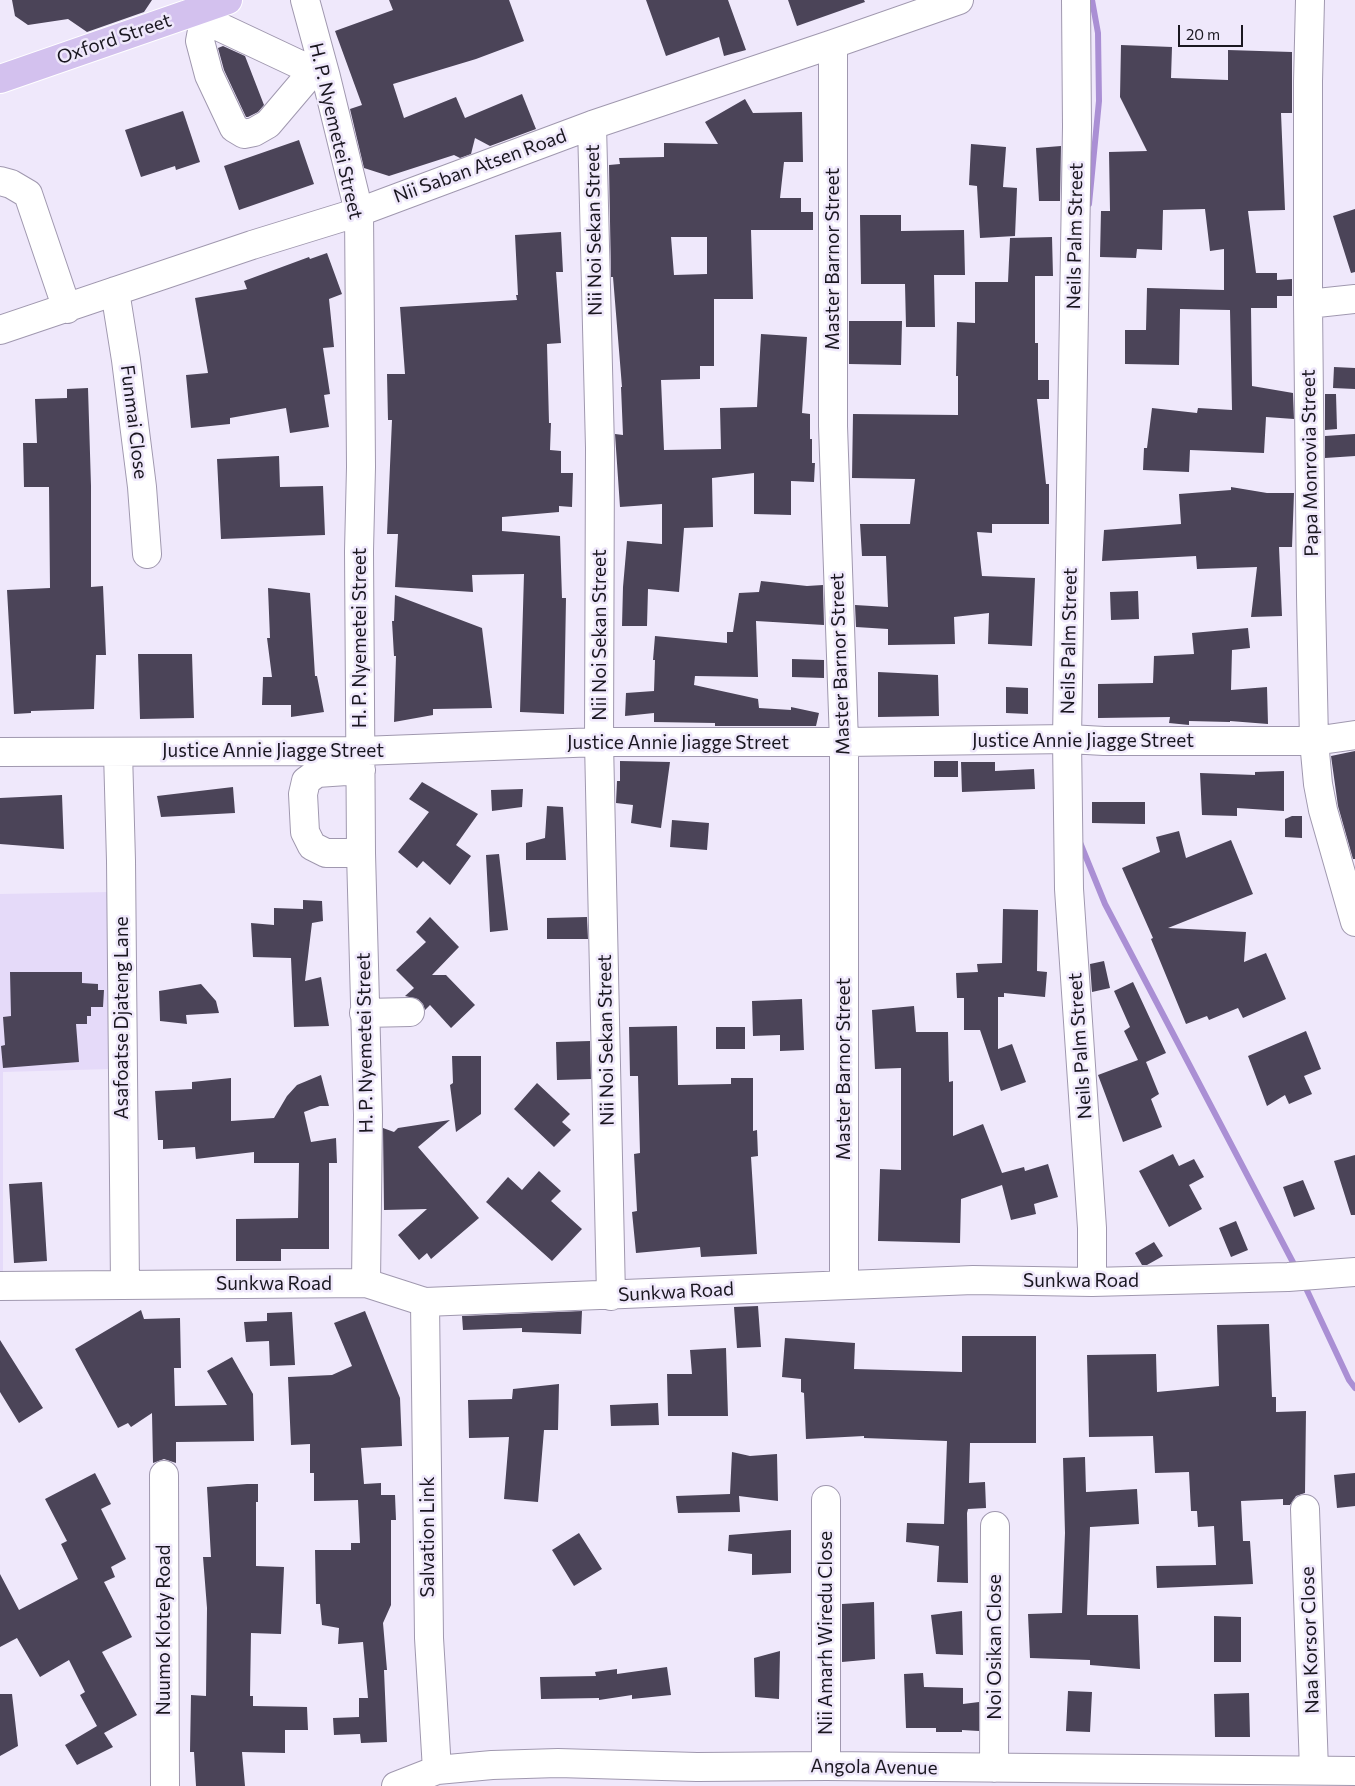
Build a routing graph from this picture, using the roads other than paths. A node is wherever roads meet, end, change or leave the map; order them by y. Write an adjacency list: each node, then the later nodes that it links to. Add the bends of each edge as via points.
1 (228, 0): 6 (main road, Oxford Street)
2 (305, 0): 8 (street, H. P. Nyemetei Street)
3 (959, 0): 7 (street, Nii Saban Atsen Road)
4 (1076, 0): 20 (street, Neils Palm Street)
5 (1310, 0): 15 (street, Papa Monrovia Street)
6 (197, 16): 8 (street); 8 (street, via 209,75 234,128 244,134 268,124); 9 (main road, Oxford Street)
7 (833, 44): 10 (street, Nii Saban Atsen Road); 23 (street, Master Barnor Street, via 833,426)
8 (319, 74): 12 (street, H. P. Nyemetei Street)
9 (0, 79)
10 (592, 125): 12 (street, Nii Saban Atsen Road); 22 (street, Nii Noi Sekan Street, via 600,448)
11 (0, 181): 16 (street, via 28,194)
12 (359, 212): 13 (street, Nii Saban Atsen Road); 26 (street, H. P. Nyemetei Street)
13 (115, 291): 16 (street, Nii Saban Atsen Road); 18 (street, Funmai Close, via 142,487)
14 (1355, 299): 15 (street)
15 (1308, 304): 21 (street, Papa Monrovia Street)
16 (67, 308): 17 (street, Nii Saban Atsen Road)
17 (0, 330)
18 (147, 554)
19 (1355, 735): 21 (street, Justice Annie Jiagge Street)
20 (1068, 739): 21 (street, Justice Annie Jiagge Street); 23 (street, Justice Annie Jiagge Street); 32 (street, Neils Palm Street, via 1069,889 1092,1228)
21 (1314, 741): 28 (street, Papa Monrovia Street, via 1323,810)
22 (599, 742): 23 (street, Justice Annie Jiagge Street); 26 (street, Justice Annie Jiagge Street); 37 (street, Nii Noi Sekan Street)
23 (844, 742): 34 (street, Master Barnor Street)
24 (0, 752): 25 (street, Justice Annie Jiagge Street)
25 (118, 752): 26 (street, Justice Annie Jiagge Street); 35 (street, Asafoatse Djateng Lane)
26 (361, 760): 27 (street, H. P. Nyemetei Street); 27 (street, via 317,773 306,781 302,794 305,832 312,846 326,853)
27 (361, 853): 30 (street, H. P. Nyemetei Street)
28 (1355, 922)
29 (410, 1012): 30 (street)
30 (364, 1014): 33 (street, H. P. Nyemetei Street, via 368,1115)
31 (1355, 1272): 32 (street, Sunkwa Road)
32 (1092, 1282): 34 (street, Sunkwa Road, via 972,1280)
33 (366, 1283): 35 (street, Sunkwa Road); 38 (street, Sunkwa Road)
34 (844, 1284): 37 (street, Sunkwa Road)
35 (124, 1285): 36 (street, Sunkwa Road)
36 (0, 1286)
37 (611, 1296): 38 (street, Sunkwa Road)
38 (425, 1302): 45 (street, Salvation Link, via 429,1638)
39 (164, 1475): 50 (street, Nuumo Klotey Road)
40 (826, 1500): 43 (street, Nii Amarh Wiredu Close)
41 (1305, 1509): 46 (street, Naa Korsor Close)
42 (995, 1526): 44 (street, Noi Osikan Close)
43 (826, 1766): 44 (street, Angola Avenue); 48 (street, Angola Avenue)
44 (994, 1768): 49 (street, Angola Avenue)
45 (437, 1770): 48 (street, Angola Avenue, via 558,1763); 51 (street, Angola Avenue)
46 (1314, 1770): 47 (street, Angola Avenue); 49 (street, Angola Avenue)
47 (1355, 1771)
48 (702, 1776)
49 (1061, 1777)
50 (165, 1786)
51 (396, 1786)

